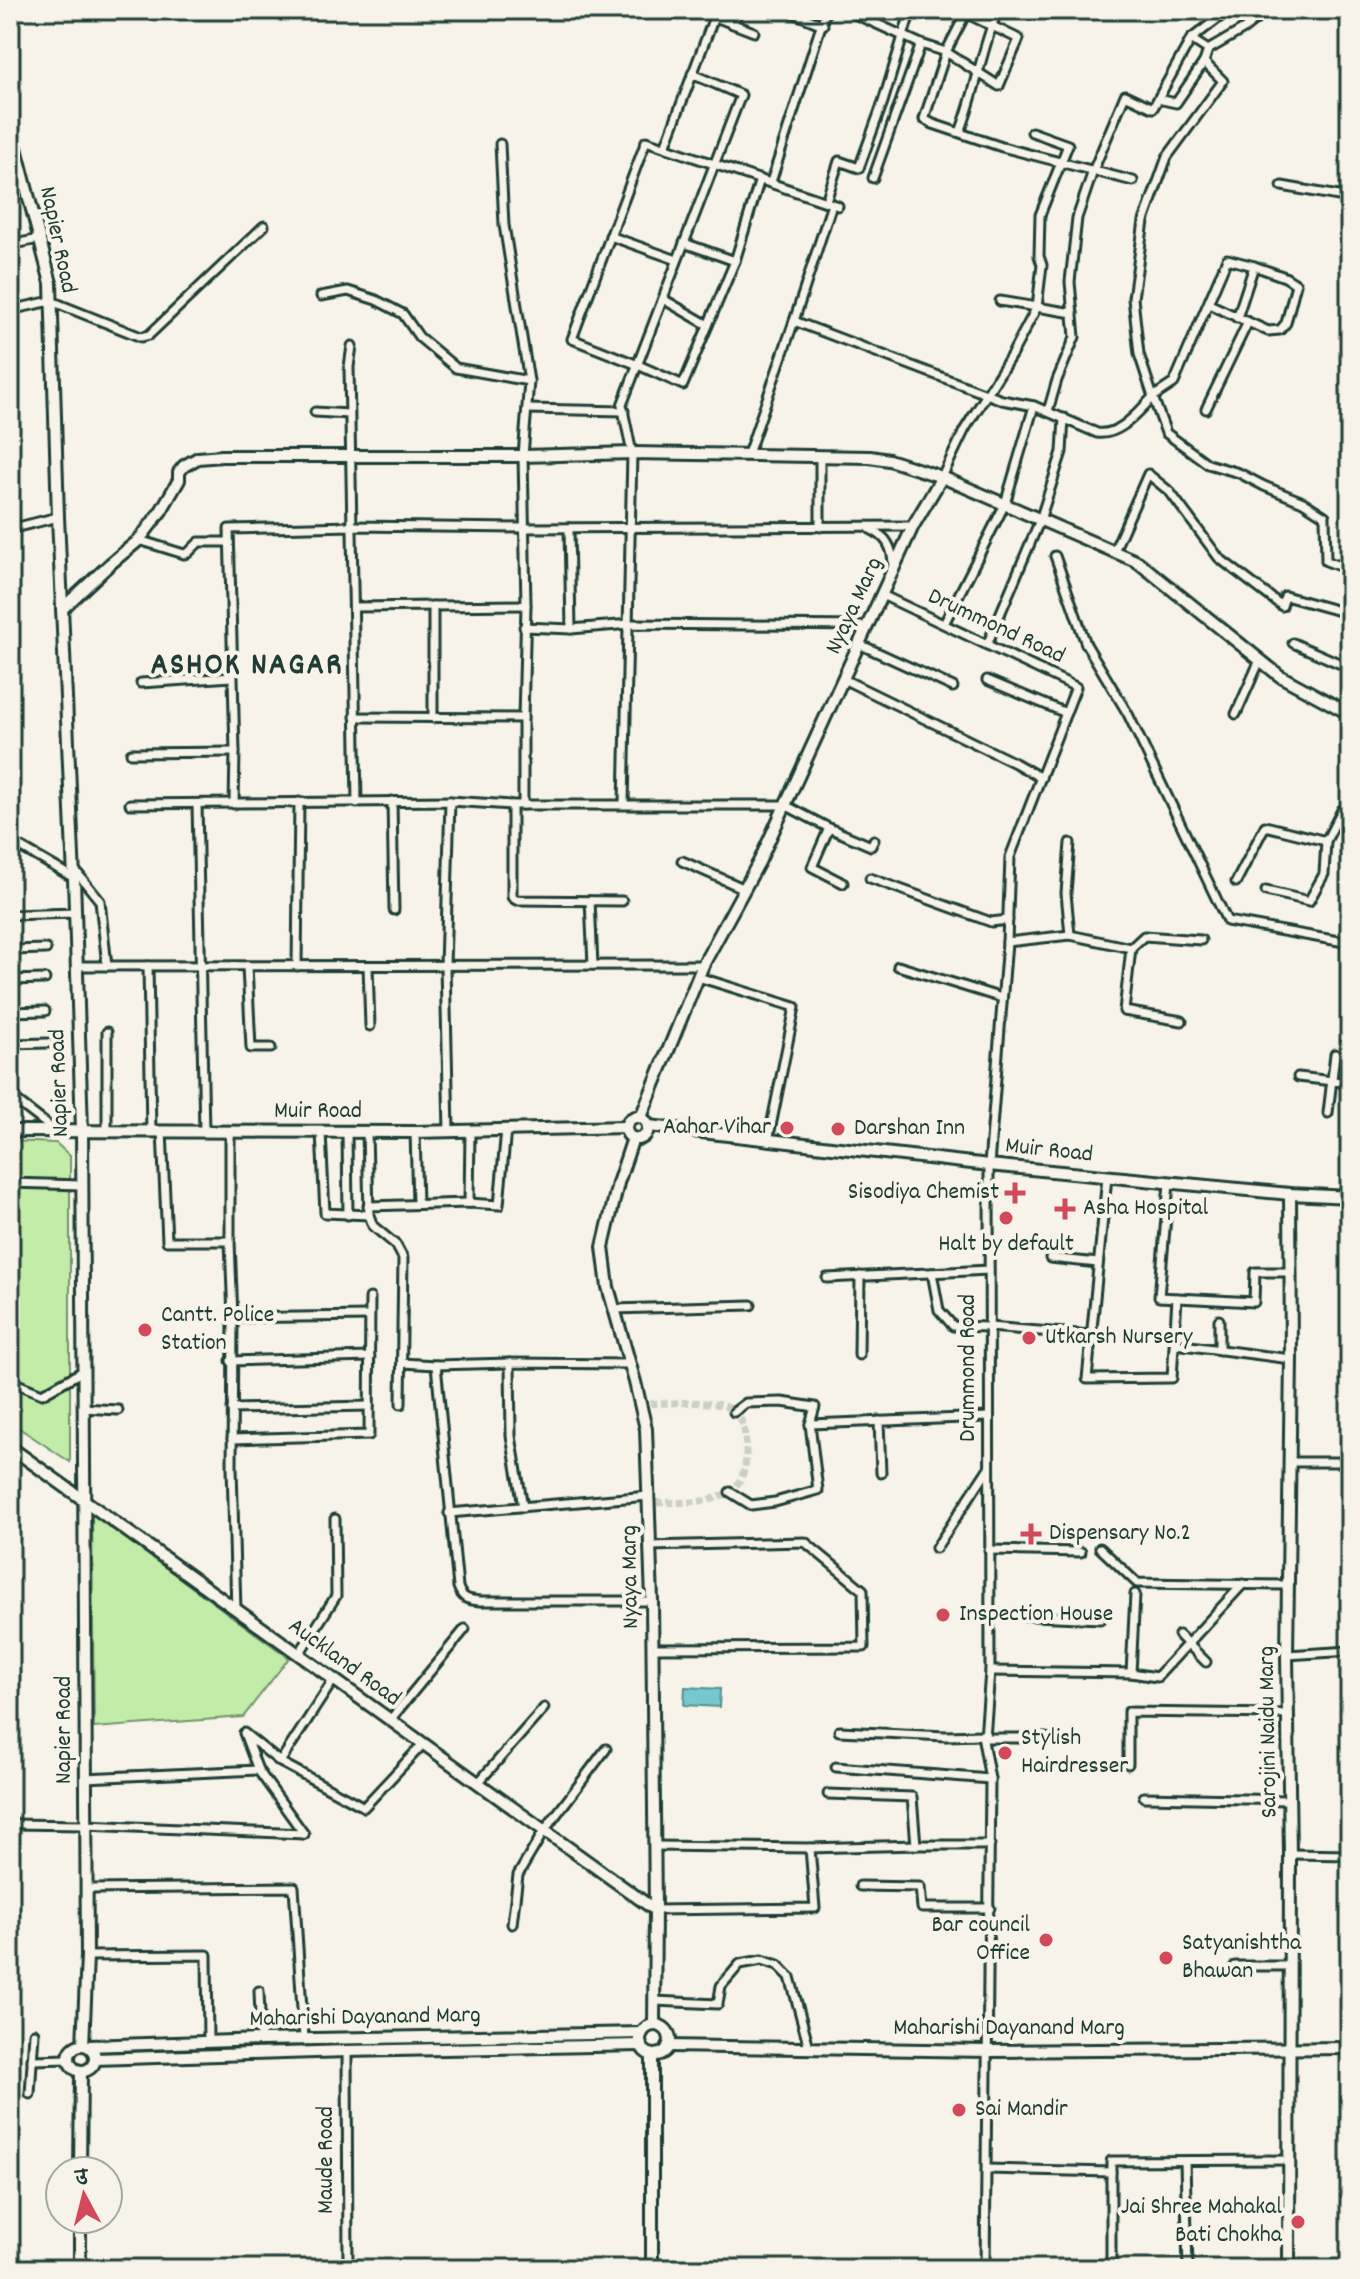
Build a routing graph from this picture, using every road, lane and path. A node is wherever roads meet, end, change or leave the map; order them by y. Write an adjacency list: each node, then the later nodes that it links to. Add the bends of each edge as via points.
1 (697, 10): 12 (street)
2 (738, 10): 13 (street)
3 (786, 10): 14 (street)
4 (826, 10): 14 (street)
5 (846, 10): 11 (street)
6 (911, 10): 17 (street)
7 (998, 10): 15 (street)
8 (1268, 10): 20 (street)
9 (962, 11): 15 (street); 21 (street)
10 (1227, 11): 18 (street)
11 (864, 14): 17 (street)
12 (714, 17): 13 (street); 24 (street)
13 (733, 24): 16 (street)
14 (823, 25): 38 (street)
15 (991, 25): 23 (street); 23 (street, via 1019,39 999,86)
16 (754, 32)
17 (905, 35): 19 (street); 41 (street, via 859,168 839,161)
18 (1191, 39): 20 (street); 25 (street)
19 (921, 44): 21 (street); 35 (street)
20 (1208, 50): 22 (street)
21 (946, 52): 23 (street); 27 (street, via 924,119)
22 (1204, 62): 25 (street, via 1176,103); 66 (street, via 1223,81 1167,157 1144,221 1133,298 1139,354)
23 (977, 73): 27 (street)
24 (692, 74): 30 (street); 31 (street, via 741,95)
25 (1158, 99): 34 (street, via 1153,108 1125,95)
26 (10, 125): 33 (street, Napier Road)
27 (960, 132): 32 (street)
28 (1032, 132): 32 (street, via 1068,145)
29 (500, 144): 64 (street, via 504,225)
30 (665, 147): 31 (street); 43 (street, via 646,141)
31 (714, 163): 36 (street); 45 (street)
32 (1059, 164): 34 (street); 55 (street, Nyaya Marg, via 1040,215)
33 (16, 169): 44 (street, Napier Road)
34 (1093, 171): 37 (street); 57 (street, via 1077,218 1070,282)
35 (873, 178)
36 (760, 179): 38 (street); 48 (street)
37 (1133, 181)
38 (771, 182): 41 (street)
39 (1282, 186): 40 (street)
40 (1350, 198)
41 (832, 204): 59 (street)
42 (264, 226): 52 (street, via 149,335 141,337)
43 (610, 236): 47 (street); 63 (street, via 572,339)
44 (39, 239): 46 (street); 52 (street, Napier Road)
45 (684, 243): 47 (street); 48 (street)
46 (10, 245)
47 (677, 260): 51 (street)
48 (735, 261): 61 (street)
49 (1254, 266): 54 (street, via 1227,259); 58 (street); 60 (street, via 1296,284 1280,330)
50 (321, 296): 64 (street, via 348,291 376,300 403,314 419,337 456,368)
51 (663, 299): 61 (street); 63 (street)
52 (51, 301): 56 (street); 82 (street, Napier Road)
53 (1000, 301): 55 (street)
54 (1209, 304): 58 (street); 66 (street, via 1174,383)
55 (1037, 307): 57 (street); 65 (street, Nyaya Marg)
56 (10, 310)
57 (1073, 313): 71 (street, via 1075,337)
58 (1237, 318): 60 (street)
59 (794, 321): 65 (street); 76 (street)
60 (1248, 322): 69 (street)
61 (708, 325): 63 (street, via 683,385)
62 (352, 346): 73 (street)
63 (638, 365): 70 (street)
64 (529, 381): 68 (street)
65 (986, 392): 67 (street); 80 (street, Nyaya Marg)
66 (1153, 397): 74 (street, via 1117,431 1106,434); 97 (street, via 1166,433 1208,464 1239,473 1325,516 1326,561)
67 (1034, 406): 71 (street); 81 (street)
68 (527, 409): 70 (street); 78 (street)
69 (1206, 409)
70 (624, 411): 75 (street)
71 (1048, 411): 74 (street)
72 (315, 412): 73 (street)
73 (349, 414): 77 (street)
74 (1064, 418): 83 (street, via 1062,452)
75 (632, 453): 76 (street); 78 (street); 87 (street)
76 (748, 454): 79 (street)
77 (350, 456): 78 (street); 84 (street); 92 (street, via 198,458 179,472 161,511)
78 (523, 456): 89 (street)
79 (820, 457): 80 (street, via 889,460); 88 (street)
80 (942, 477): 81 (street); 86 (street, Nyaya Marg)
81 (1005, 504): 83 (street); 105 (street)
82 (58, 517): 91 (street); 102 (street, Napier Road)
83 (1040, 520): 94 (street); 111 (street)
84 (353, 526): 89 (street); 93 (street, via 229,529); 101 (street)
85 (864, 526): 86 (street); 88 (street); 96 (street, via 887,541)
86 (913, 526): 96 (street, Nyaya Marg)
87 (629, 527): 88 (street); 90 (street); 104 (street)
88 (820, 527)
89 (526, 528): 90 (street); 99 (street)
90 (569, 528): 108 (street)
91 (10, 529)
92 (139, 540): 93 (street, via 184,554 199,542); 102 (street)
93 (229, 542): 114 (street)
94 (1114, 551): 103 (street, via 1148,474 1170,492 1219,558 1282,606 1285,596); 112 (street, via 1138,562)
95 (1055, 556): 161 (street, via 1086,644 1128,714 1227,921)
96 (893, 570): 98 (street, Nyaya Marg)
97 (1350, 570)
98 (882, 595): 105 (street, Drummond Road); 106 (street, Nyaya Marg)
99 (526, 605): 100 (street); 107 (street)
100 (433, 606): 101 (street); 123 (street)
101 (354, 607): 122 (street)
102 (62, 609): 146 (street, Napier Road)
103 (1350, 614)
104 (630, 624): 106 (street); 108 (street); 135 (street)
105 (944, 624): 111 (street, Drummond Road)
106 (867, 626): 110 (street, Nyaya Marg)
107 (524, 627): 108 (street); 124 (street)
108 (571, 629)
109 (1293, 643): 113 (street)
110 (859, 644): 115 (street, Nyaya Marg); 118 (street)
111 (987, 645): 119 (street, Drummond Road, via 1076,687)
112 (1260, 660): 120 (street); 121 (street)
113 (1350, 668)
114 (232, 677): 117 (street); 125 (street)
115 (843, 679): 127 (street); 138 (street, Nyaya Marg)
116 (987, 680): 119 (street)
117 (141, 683)
118 (953, 687)
119 (1066, 713): 127 (street, Drummond Road)
120 (1236, 714)
121 (1350, 714)
122 (355, 717): 123 (street); 131 (street)
123 (433, 718): 124 (street)
124 (523, 718): 137 (street)
125 (235, 752): 126 (street); 134 (street)
126 (131, 753)
127 (1041, 778): 157 (street, Drummond Road, via 1010,857)
128 (392, 801): 129 (street); 131 (street); 154 (street)
129 (450, 801): 136 (street); 173 (street)
130 (299, 802): 131 (street); 134 (street); 171 (street)
131 (357, 803)
132 (130, 804): 133 (street)
133 (197, 804): 134 (street); 175 (street)
134 (234, 804)
135 (624, 804): 137 (street); 138 (street)
136 (512, 805): 137 (street); 152 (street, via 512,897)
137 (523, 805)
138 (785, 805): 140 (street); 150 (street, Nyaya Marg)
139 (1350, 811): 143 (street, via 1342,810)
140 (829, 828): 141 (street, via 871,846); 149 (street, via 812,867)
141 (874, 840)
142 (10, 841): 146 (street)
143 (1326, 841): 148 (street, via 1265,826); 151 (street, via 1324,874 1309,901)
144 (1070, 843): 158 (street)
145 (682, 861): 150 (street)
146 (74, 873): 155 (street, Napier Road); 168 (street, via 100,901)
147 (870, 878): 157 (street, via 991,922)
148 (1236, 882)
149 (843, 883)
150 (745, 889): 166 (street, Nyaya Marg)
151 (1266, 891)
152 (590, 901): 153 (street); 165 (street)
153 (622, 901)
154 (394, 910)
155 (75, 913): 156 (street); 167 (street, Napier Road)
156 (10, 915)
157 (1008, 920): 160 (street, Drummond Road)
158 (1070, 935): 160 (street); 162 (street)
159 (1201, 940): 162 (street, via 1144,936)
160 (1007, 942): 179 (street, Drummond Road)
161 (1350, 943)
162 (1131, 948): 182 (street, via 1124,1011)
163 (46, 949): 164 (street)
164 (10, 950)
165 (593, 965): 166 (street); 173 (street)
166 (703, 965): 176 (street, Nyaya Marg)
167 (77, 966): 168 (street); 198 (street, Napier Road)
168 (107, 966): 169 (street)
169 (148, 966): 175 (street); 201 (street)
170 (247, 966): 171 (street); 175 (street); 187 (street, via 251,1048)
171 (297, 966): 172 (street)
172 (368, 966): 173 (street); 183 (street)
173 (445, 966): 203 (street)
174 (898, 966): 179 (street)
175 (202, 967): 205 (street)
176 (698, 977): 194 (street, Nyaya Marg); 211 (street, via 795,1007)
177 (45, 979): 178 (street)
178 (10, 980)
179 (1002, 998): 212 (street, Drummond Road)
180 (45, 1011): 181 (street)
181 (10, 1012)
182 (1182, 1021)
183 (370, 1026)
184 (107, 1032): 199 (street)
185 (48, 1043): 186 (street)
186 (10, 1044)
187 (271, 1048)
188 (1335, 1054): 190 (street)
189 (1298, 1077): 190 (street)
190 (1331, 1081): 191 (street); 193 (street)
191 (1350, 1083)
192 (10, 1096): 197 (street)
193 (1328, 1113)
194 (645, 1122): 195 (street, via 630,1119); 210 (street, via 649,1131); 211 (street, Muir Road)
195 (626, 1127): 196 (street, Muir Road); 210 (street)
196 (506, 1129): 204 (street, Muir Road); 219 (street, via 499,1205)
197 (54, 1130): 198 (street, Muir Road); 200 (street, Muir Road)
198 (82, 1130): 199 (street, Muir Road); 216 (street, Napier Road)
199 (107, 1130): 201 (street, Muir Road)
200 (10, 1131)
201 (156, 1131): 205 (street, Muir Road); 223 (street, via 167,1241)
202 (367, 1131): 208 (street, Muir Road); 209 (street, Muir Road); 221 (street)
203 (449, 1131): 204 (street, Muir Road); 209 (street, Muir Road)
204 (470, 1131): 219 (street)
205 (204, 1132): 206 (street, Muir Road)
206 (230, 1132): 207 (street, Muir Road); 223 (street)
207 (321, 1132): 208 (street, Muir Road); 222 (street, via 325,1213)
208 (347, 1132): 222 (street)
209 (415, 1132): 220 (street)
210 (633, 1138): 234 (street, Nyaya Marg, via 603,1247)
211 (768, 1141): 212 (street, Muir Road)
212 (989, 1165): 213 (street, Muir Road); 226 (street, Drummond Road)
213 (1107, 1177): 215 (street, Muir Road); 225 (street)
214 (10, 1183): 216 (street)
215 (1169, 1183): 217 (street, Muir Road); 232 (street, via 1159,1297)
216 (82, 1185): 250 (street, Napier Road)
217 (1290, 1194): 218 (street, Muir Road); 227 (street, Sarojini Naidu Marg)
218 (1350, 1197)
219 (469, 1203): 220 (street)
220 (417, 1204): 221 (street)
221 (369, 1210): 222 (street); 246 (street, via 373,1226 403,1258)
222 (348, 1215)
223 (230, 1241): 236 (street)
224 (1050, 1258): 225 (street)
225 (1098, 1263): 239 (street)
226 (989, 1270): 228 (street); 238 (street, Drummond Road)
227 (1291, 1272): 232 (street, via 1255,1272 1254,1302); 244 (street, Sarojini Naidu Marg)
228 (932, 1273): 229 (street); 238 (street, via 939,1310 953,1326)
229 (860, 1276): 230 (street); 242 (street)
230 (827, 1278)
231 (370, 1298): 235 (street)
232 (1177, 1298): 240 (street)
233 (751, 1305): 234 (street)
234 (614, 1309): 248 (street, Nyaya Marg)
235 (369, 1316): 236 (street); 243 (street)
236 (233, 1318): 245 (street)
237 (1219, 1320): 241 (street)
238 (989, 1327): 239 (street); 258 (street, Drummond Road)
239 (1091, 1335): 240 (street, via 1087,1379 1172,1378)
240 (1175, 1344): 241 (street)
241 (1219, 1350): 244 (street)
242 (859, 1355)
243 (370, 1357): 245 (street); 253 (street)
244 (1291, 1359): 263 (street, Sarojini Naidu Marg)
245 (231, 1361): 255 (street)
246 (402, 1363): 249 (street); 252 (street)
247 (510, 1363): 248 (street); 249 (street); 270 (street, via 511,1436)
248 (630, 1364): 268 (street, Nyaya Marg, via 646,1429)
249 (436, 1365): 271 (street)
250 (83, 1371): 251 (street, via 42,1394); 254 (street, Napier Road)
251 (10, 1381)
252 (401, 1404)
253 (369, 1406): 255 (street); 261 (street, via 369,1435)
254 (83, 1408): 256 (street); 269 (street, Napier Road)
255 (232, 1409): 261 (street)
256 (118, 1410)
257 (734, 1412): 260 (street, via 746,1403 815,1407)
258 (989, 1417): 259 (street); 265 (street, Drummond Road)
259 (879, 1421): 260 (street); 266 (street)
260 (810, 1424): 267 (street, via 818,1490 751,1505)
261 (232, 1439): 282 (street)
262 (10, 1447): 269 (street, Auckland Road)
263 (1290, 1462): 264 (street); 279 (street, Sarojini Naidu Marg)
264 (1350, 1462)
265 (989, 1467): 274 (street); 276 (street, Drummond Road)
266 (881, 1473)
267 (730, 1492)
268 (649, 1496): 270 (street); 273 (street, Nyaya Marg)
269 (84, 1500): 282 (street, Auckland Road); 308 (street, Napier Road)
270 (523, 1507): 271 (street)
271 (449, 1513): 281 (street, via 458,1587 467,1599)
272 (335, 1519): 290 (street, via 336,1596)
273 (650, 1546): 281 (street, Nyaya Marg); 288 (street, via 805,1542 863,1590 864,1647)
274 (936, 1548)
275 (1100, 1548): 278 (street, via 1137,1583)
276 (989, 1550): 277 (street); 283 (street, Drummond Road)
277 (1081, 1552)
278 (1243, 1584): 279 (street); 287 (street)
279 (1288, 1585): 291 (street, Sarojini Naidu Marg)
280 (1135, 1594): 294 (street)
281 (652, 1601): 288 (street, Nyaya Marg)
282 (236, 1610): 290 (street, Auckland Road)
283 (989, 1614): 284 (street); 293 (street, Drummond Road)
284 (1100, 1619)
285 (465, 1629): 298 (street)
286 (1179, 1635): 287 (street)
287 (1188, 1643): 292 (street); 294 (street, via 1157,1677)
288 (652, 1648): 319 (street, Nyaya Marg)
289 (1350, 1651): 291 (street)
290 (299, 1654): 295 (street, Auckland Road)
291 (1287, 1655): 297 (street, Sarojini Naidu Marg)
292 (1206, 1662)
293 (990, 1671): 294 (street); 300 (street, Drummond Road)
294 (1131, 1673)
295 (334, 1679): 298 (street, Auckland Road); 304 (street)
296 (544, 1708): 310 (street)
297 (1288, 1714): 305 (street, via 1128,1712); 313 (street, Sarojini Naidu Marg)
298 (390, 1720): 302 (street, Auckland Road)
299 (839, 1731): 300 (street)
300 (984, 1737): 301 (street); 309 (street, Drummond Road)
301 (1046, 1738)
302 (423, 1744): 304 (street, via 364,1807); 310 (street, Auckland Road)
303 (606, 1749): 316 (street)
304 (280, 1762): 307 (street, via 244,1733)
305 (1128, 1764)
306 (836, 1767): 309 (street)
307 (258, 1770): 308 (street); 315 (street, via 304,1834)
308 (85, 1778): 315 (street, Napier Road)
309 (990, 1779): 318 (street, Drummond Road)
310 (478, 1783): 316 (street, Auckland Road)
311 (828, 1794): 317 (street, via 912,1797)
312 (1144, 1797): 313 (street)
313 (1289, 1800): 321 (street, Sarojini Naidu Marg)
314 (10, 1824): 315 (street)
315 (85, 1825): 324 (street, Napier Road)
316 (544, 1831): 326 (street, Auckland Road); 327 (street, via 518,1875)
317 (916, 1845): 318 (street); 320 (street)
318 (990, 1845): 325 (street, Drummond Road)
319 (654, 1846): 320 (street); 326 (street, Nyaya Marg)
320 (810, 1848): 326 (street, via 815,1908)
321 (1290, 1854): 322 (street); 330 (street, Sarojini Naidu Marg)
322 (1350, 1855)
323 (860, 1886): 325 (street, via 920,1887 922,1908)
324 (86, 1889): 328 (street, Napier Road); 336 (street, via 294,1887)
325 (990, 1908): 346 (street, Drummond Road)
326 (655, 1910): 332 (street, Nyaya Marg)
327 (512, 1924)
328 (87, 1956): 338 (street, via 207,1955); 339 (street, Napier Road)
329 (1235, 1966): 330 (street)
330 (1289, 1966): 343 (street, Sarojini Naidu Marg)
331 (259, 1991): 337 (street)
332 (655, 2001): 333 (street, Nyaya Marg); 342 (street, via 718,2004 721,1986 740,1964 762,1960 778,1965 790,1977)
333 (654, 2025): 335 (street); 341 (street, via 665,2029)
334 (34, 2033): 350 (street)
335 (642, 2033): 336 (street, Maharishi Dayanand Marg); 340 (street)
336 (304, 2039): 337 (street, Maharishi Dayanand Marg)
337 (261, 2040): 338 (street, Maharishi Dayanand Marg)
338 (208, 2041): 339 (street, Maharishi Dayanand Marg)
339 (86, 2045): 348 (street, via 73,2049); 349 (street)
340 (640, 2045): 345 (street, Maharishi Dayanand Marg); 347 (street)
341 (668, 2046): 342 (street, Maharishi Dayanand Marg); 347 (street)
342 (809, 2047): 346 (street, Maharishi Dayanand Marg)
343 (1289, 2048): 344 (street, Maharishi Dayanand Marg); 346 (street, Maharishi Dayanand Marg); 354 (street, Sarojini Naidu Marg)
344 (1350, 2048)
345 (347, 2051): 349 (street, Maharishi Dayanand Marg); 360 (street, Maude Road)
346 (988, 2051): 356 (street, Drummond Road)
347 (652, 2055): 361 (street)
348 (69, 2059): 350 (street); 351 (street)
349 (95, 2059): 351 (street, via 93,2066)
350 (32, 2060): 352 (street)
351 (81, 2071): 353 (street)
352 (30, 2094)
353 (80, 2155)
354 (1289, 2160): 355 (street); 365 (street, Sarojini Naidu Marg)
355 (1185, 2162): 357 (street, via 1111,2161); 364 (street)
356 (987, 2169): 357 (street); 362 (street, Drummond Road)
357 (1111, 2172): 363 (street)
358 (80, 2235): 359 (street)
359 (80, 2269)
360 (348, 2269)
361 (652, 2269)
362 (985, 2269)
363 (1111, 2269)
364 (1188, 2269)
365 (1289, 2269)

